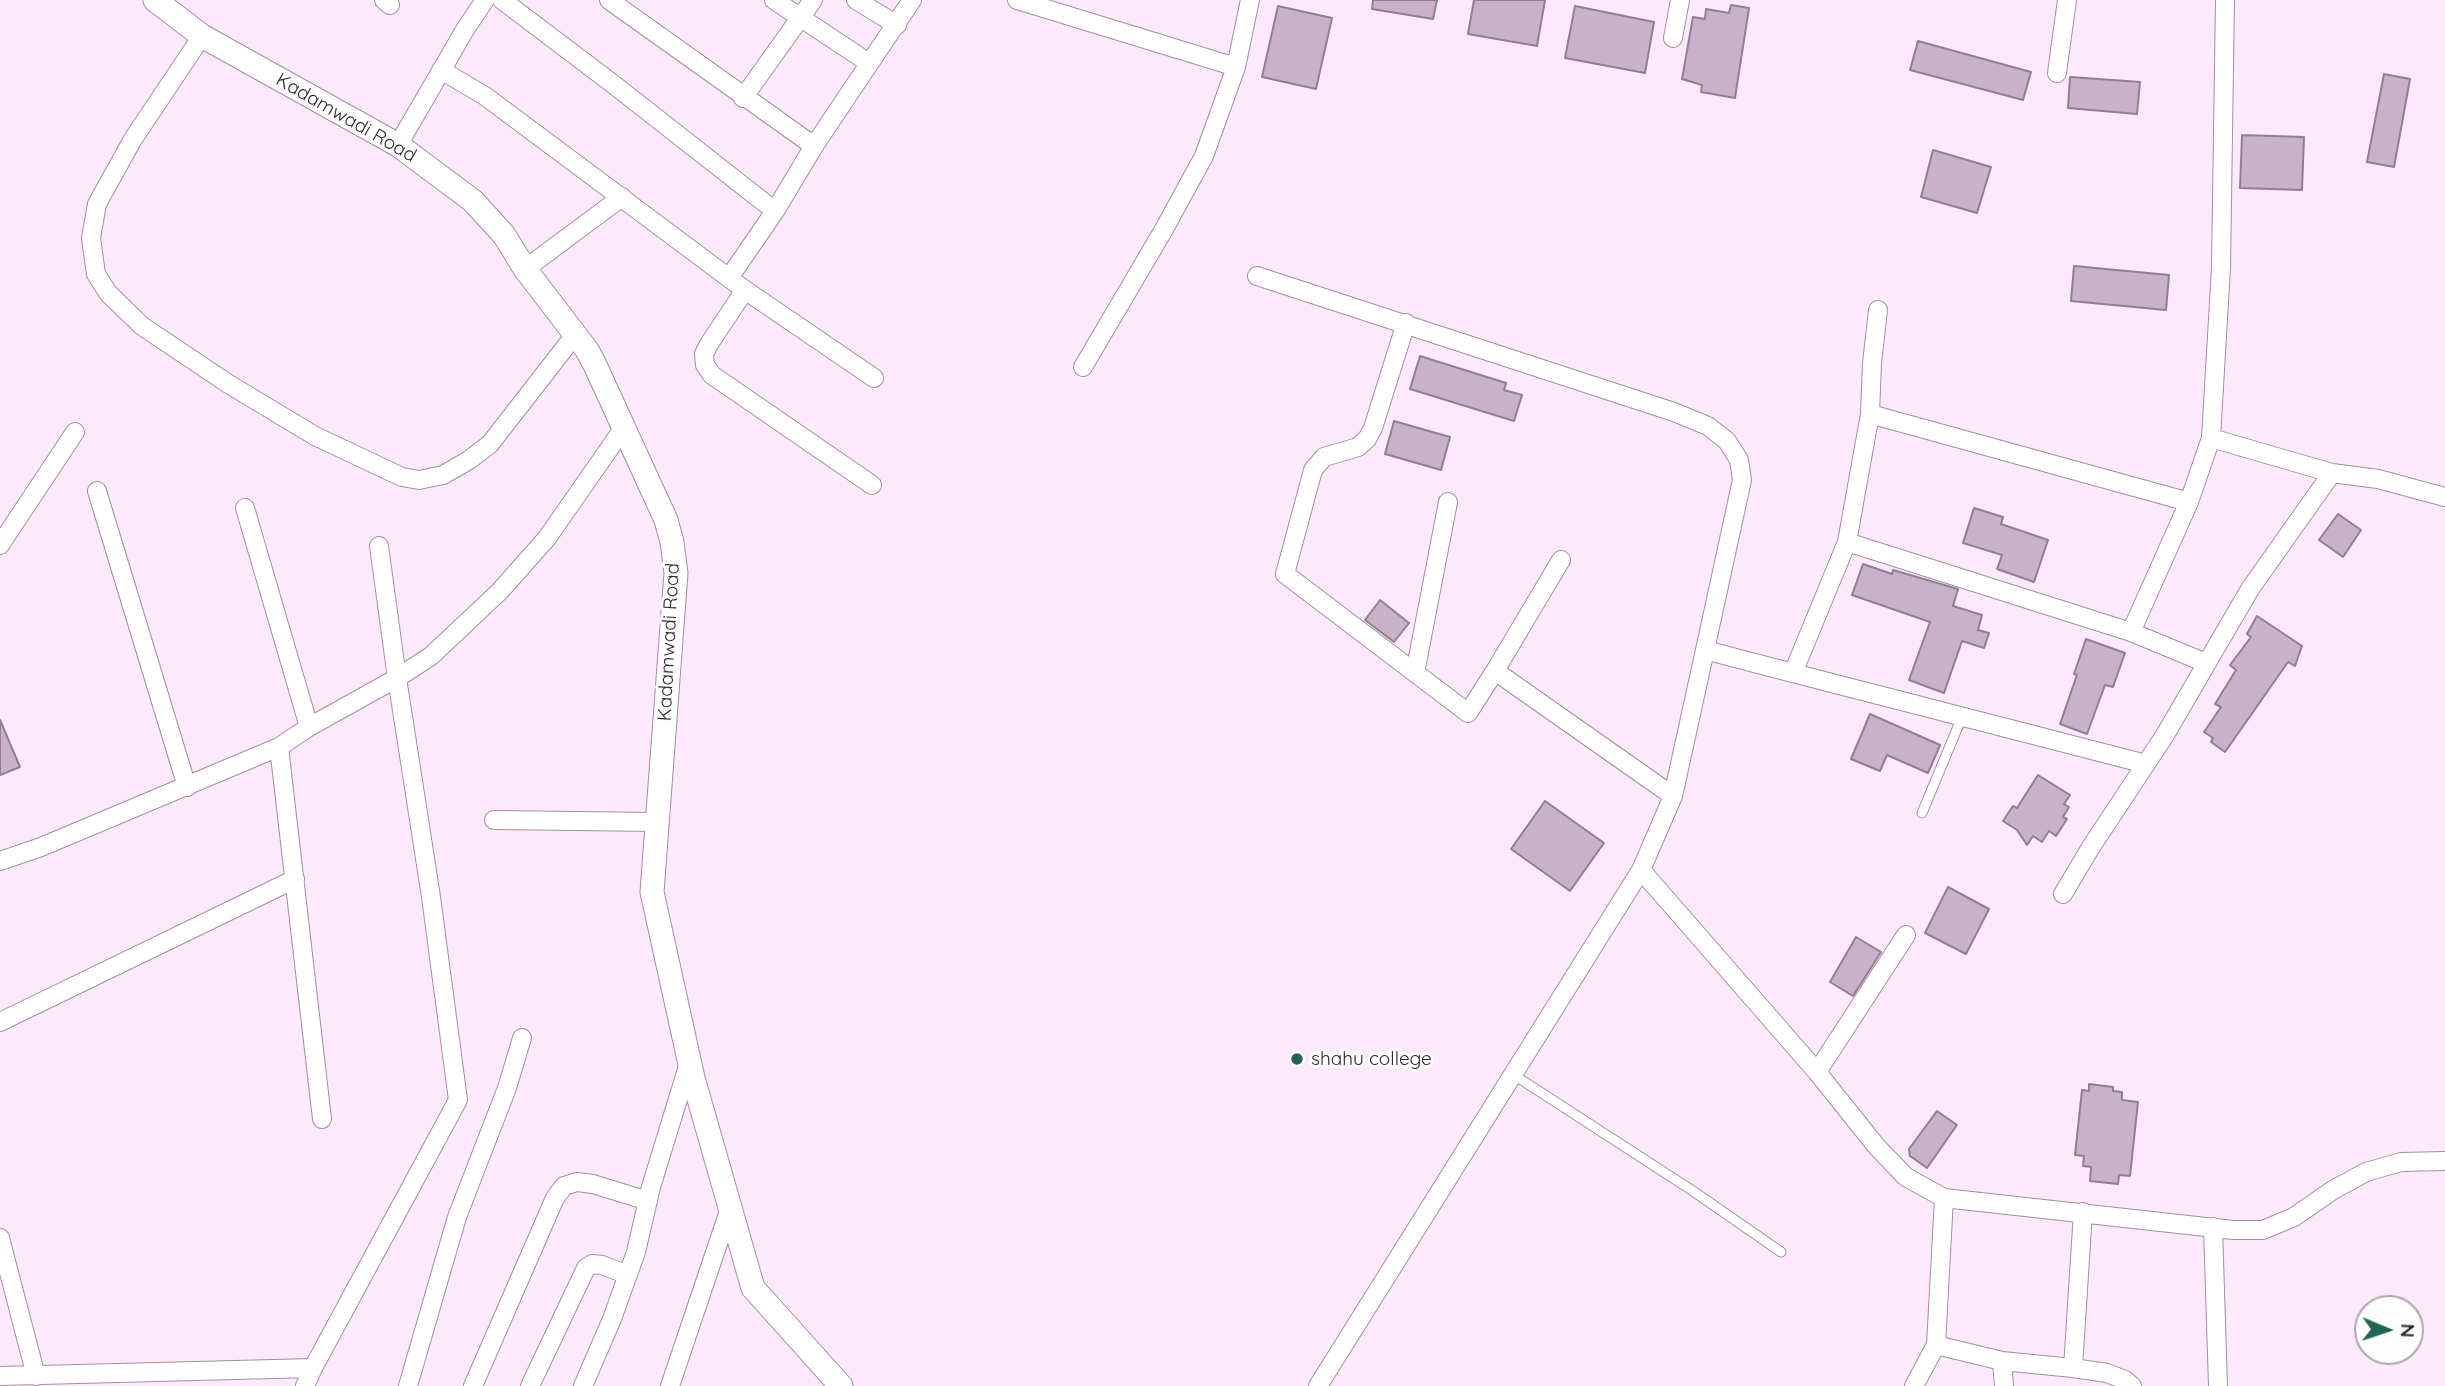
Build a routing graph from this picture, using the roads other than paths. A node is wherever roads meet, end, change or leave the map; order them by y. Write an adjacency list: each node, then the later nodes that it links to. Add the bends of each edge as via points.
1 (155, 0): 16 (street, Kadamwadi Road)
2 (485, 0): 20 (street)
3 (502, 0): 26 (street)
4 (609, 0): 22 (street)
5 (774, 0): 14 (street)
6 (813, 0): 14 (street)
7 (856, 0): 15 (street)
8 (912, 0): 15 (street)
9 (1017, 0): 19 (street)
10 (1250, 0): 19 (street)
11 (1680, 0): 17 (street)
12 (2067, 0): 21 (street)
13 (2225, 0): 39 (street, via 2221,268)
14 (800, 17): 18 (street); 22 (street)
15 (897, 25): 18 (street)
16 (202, 36): 23 (street, Kadamwadi Road); 33 (street, via 133,139 97,204 91,238 96,274 108,293 142,326 315,436 402,477 419,480 443,475 490,444)
17 (1673, 38)
18 (869, 64): 24 (street)
19 (1236, 67): 34 (street, via 1204,156)
20 (441, 71): 23 (street); 25 (street, via 485,96)
21 (2057, 73)
22 (743, 97): 24 (street)
23 (398, 145): 27 (street, Kadamwadi Road, via 473,201 504,235)
24 (814, 146): 26 (street)
25 (622, 197): 27 (street); 29 (street)
26 (775, 211): 29 (street)
27 (525, 270): 33 (street, Kadamwadi Road)
28 (1256, 276): 32 (street)
29 (729, 278): 30 (street)
30 (746, 290): 35 (street); 41 (street, via 709,344 705,365 712,375)
31 (1878, 310): 36 (street)
32 (1406, 323): 52 (street, via 1674,412 1708,426 1727,441 1739,460 1742,480); 55 (street, via 1367,439 1358,447 1324,457 1313,470 1285,574)
33 (574, 336): 37 (street, Kadamwadi Road, via 595,365)
34 (1083, 367)
35 (874, 377)
36 (1870, 414): 45 (street); 47 (street)
37 (623, 429): 57 (street, via 547,538 500,591 431,656); 66 (street, Kadamwadi Road, via 667,520 676,573)
38 (75, 432): 48 (street)
39 (2211, 438): 40 (street); 45 (street)
40 (2332, 473): 43 (street, via 2378,479); 53 (street, via 2250,589)
41 (872, 485)
42 (97, 491): 62 (street)
43 (2445, 497)
44 (1448, 502): 55 (street)
45 (2189, 502): 51 (street)
46 (245, 508): 59 (street)
47 (1847, 542): 51 (street); 56 (street)
48 (0, 545)
49 (379, 547): 57 (street)
50 (1561, 560): 54 (street)
51 (2131, 632): 53 (street)
52 (1705, 650): 56 (street); 63 (street)
53 (2206, 663): 61 (street)
54 (1495, 671): 55 (street, via 1468,712); 63 (street)
55 (1415, 673)
56 (1793, 673): 58 (street)
57 (397, 678): 59 (street); 89 (street, via 458,1100)
58 (1962, 717): 61 (street); 64 (lane)
59 (309, 727): 60 (street)
60 (279, 747): 62 (street); 69 (street)
61 (2146, 764): 70 (street)
62 (187, 787): 67 (street)
63 (1673, 796): 68 (street)
64 (1922, 813)
65 (494, 820): 66 (street)
66 (657, 822): 74 (street, Kadamwadi Road, via 652,892)
67 (0, 861)
68 (1641, 870): 75 (street); 76 (street)
69 (295, 879): 72 (street); 77 (street)
70 (2063, 894)
71 (1906, 935): 75 (street)
72 (0, 1022)
73 (522, 1038): 95 (street, via 457,1217)
74 (689, 1063): 80 (street); 81 (street, Kadamwadi Road)
75 (1817, 1072): 79 (street, via 1906,1177)
76 (1514, 1075): 85 (lane); 101 (street)
77 (322, 1119)
78 (2445, 1161): 83 (street, via 2401,1162 2366,1172 2294,1217 2263,1230)
79 (1944, 1198): 82 (street); 87 (street)
80 (648, 1201): 86 (street); 96 (street, via 593,1184 564,1186)
81 (730, 1208): 99 (street); 100 (street, Kadamwadi Road, via 753,1288)
82 (2083, 1212): 83 (street); 90 (street)
83 (2213, 1227): 105 (street)
84 (0, 1238): 92 (street)
85 (1781, 1252)
86 (628, 1275): 97 (street, via 602,1265 586,1268); 98 (street)
87 (1936, 1345): 88 (street); 102 (street)
88 (2002, 1362): 90 (street); 103 (street)
89 (313, 1368): 93 (street); 94 (street)
90 (2073, 1368): 104 (street, via 2107,1373)
91 (0, 1376): 92 (street)
92 (36, 1376): 93 (street)
93 (164, 1380)
94 (305, 1386)
95 (408, 1386)
96 (473, 1386)
97 (530, 1386)
98 (583, 1386)
99 (670, 1386)
100 (841, 1386)
101 (1318, 1386)
102 (1914, 1386)
103 (2004, 1386)
104 (2132, 1386)
105 (2218, 1386)

